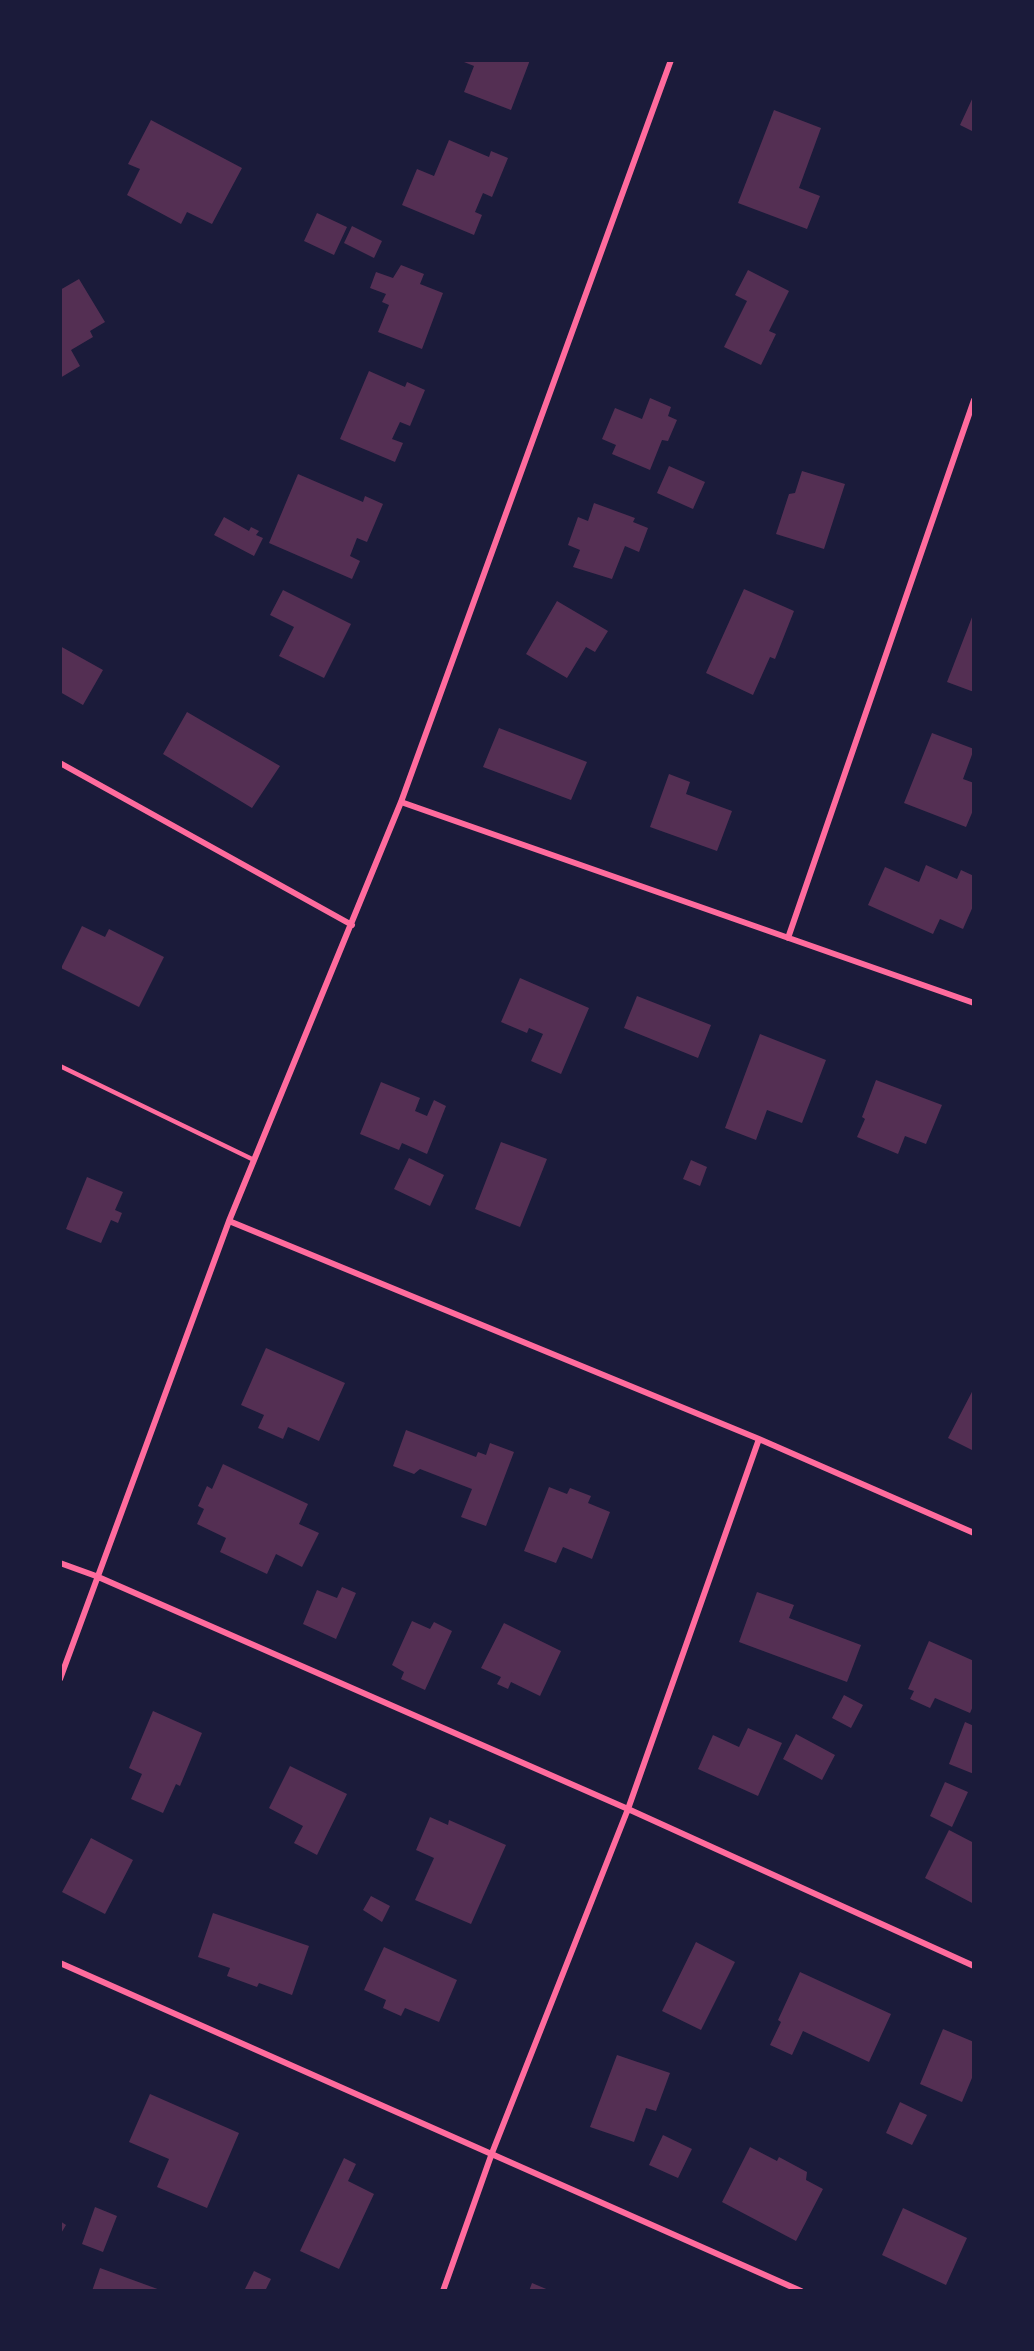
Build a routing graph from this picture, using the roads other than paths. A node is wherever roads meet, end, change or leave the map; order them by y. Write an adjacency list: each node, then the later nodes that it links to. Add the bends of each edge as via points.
1 (671, 60): 4 (street)
2 (974, 400): 6 (street)
3 (60, 763): 5 (street)
4 (401, 802): 5 (street); 6 (street)
5 (352, 925): 9 (street)
6 (788, 938): 7 (street)
7 (974, 1003)
8 (60, 1066): 9 (lane)
9 (254, 1160): 10 (street)
10 (229, 1221): 11 (street); 14 (street)
11 (759, 1439): 12 (street); 16 (street)
12 (974, 1533)
13 (60, 1563): 14 (street)
14 (96, 1576): 15 (street); 16 (street)
15 (60, 1678)
16 (628, 1809): 18 (street); 19 (street)
17 (60, 1963): 19 (street)
18 (974, 1966)
19 (492, 2154): 20 (street); 21 (street)
20 (443, 2291)
21 (801, 2291)

